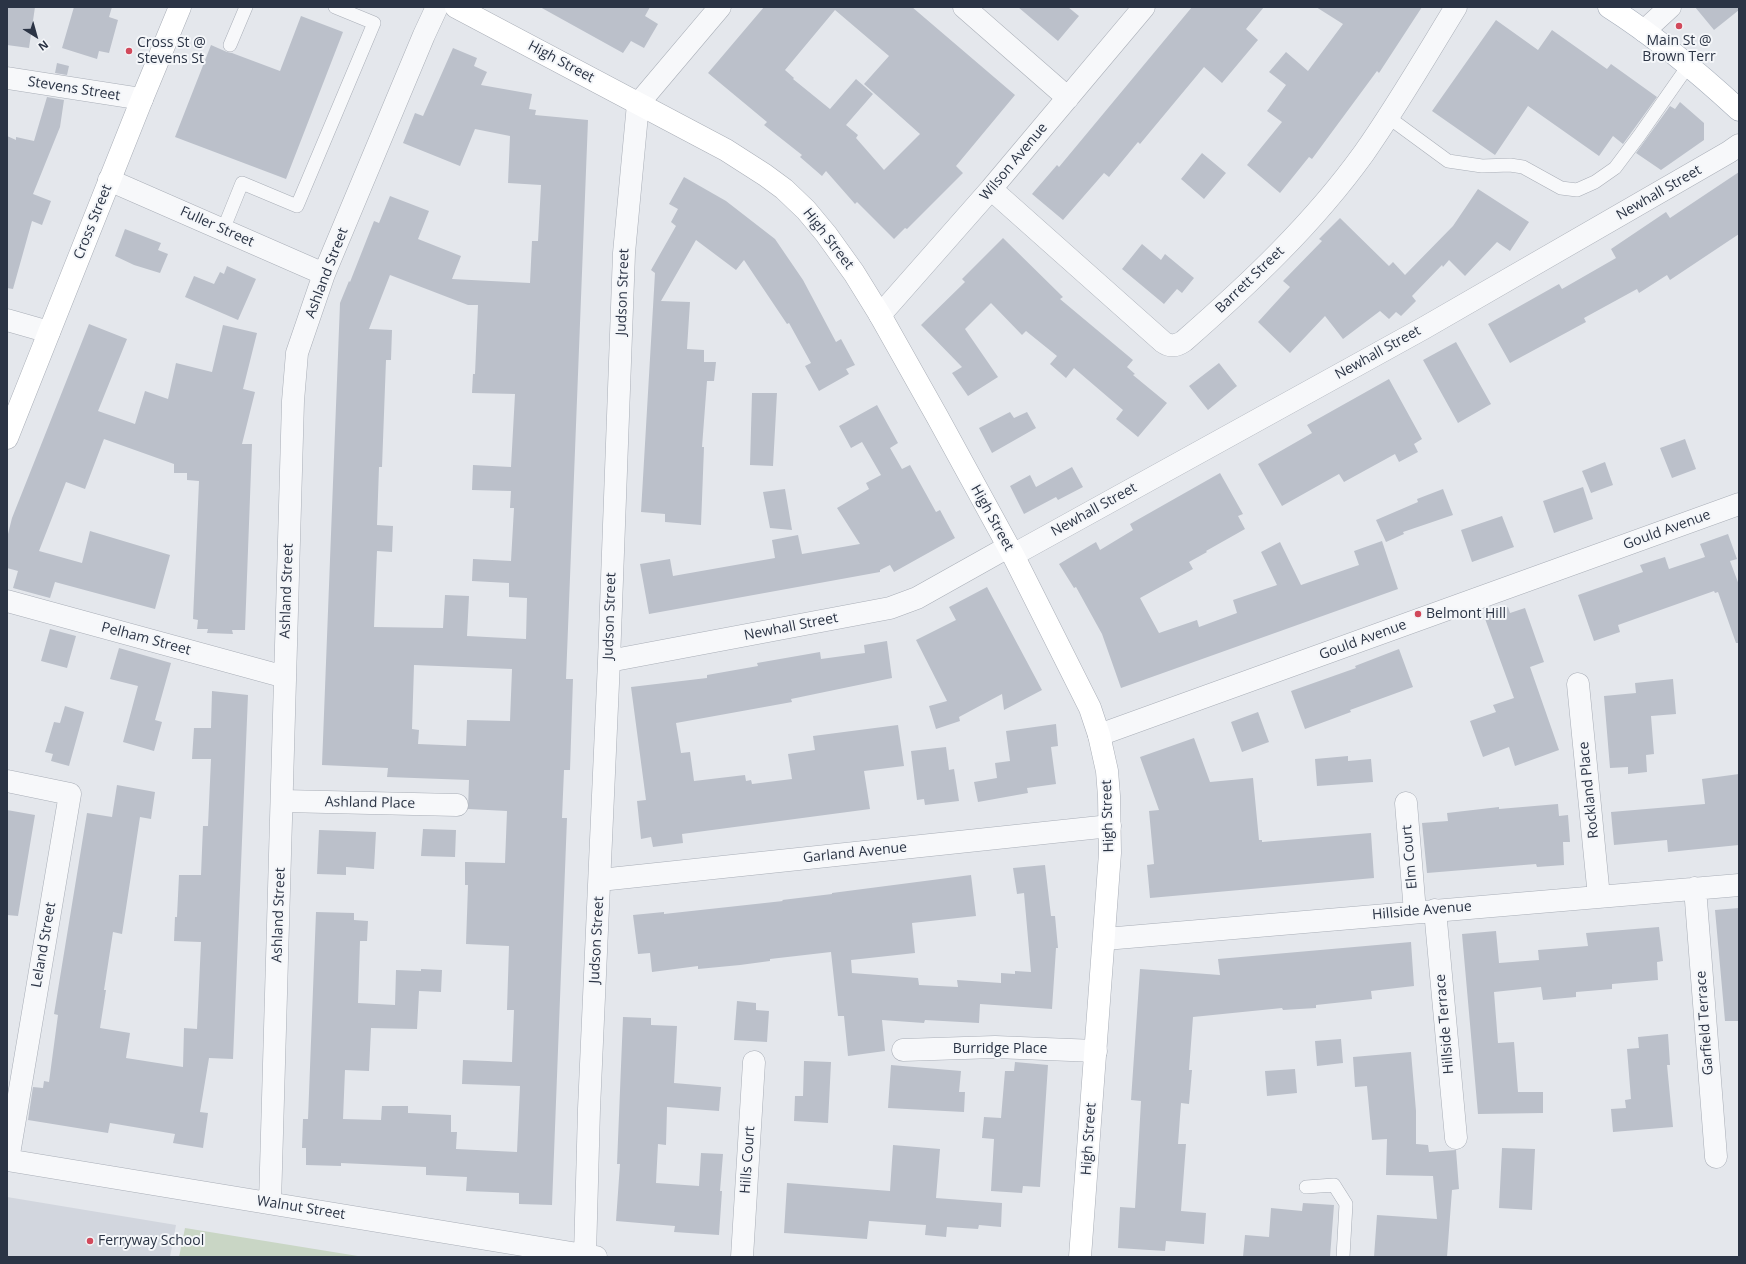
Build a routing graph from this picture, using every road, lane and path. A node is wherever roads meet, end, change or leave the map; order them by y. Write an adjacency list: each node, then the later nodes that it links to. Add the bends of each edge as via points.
1 (180, 7): 17 (street, Cross Street)
2 (246, 7): 13 (lane)
3 (335, 7): 24 (lane, via 374,23 297,206 242,183)
4 (437, 7): 25 (street, Ashland Street)
5 (456, 7): 18 (street, High Street)
6 (720, 7): 18 (street)
7 (964, 7): 16 (street)
8 (1144, 7): 16 (street, Wilson Avenue)
9 (1456, 7): 20 (street, Barrett Street)
10 (1610, 7): 12 (street)
11 (1670, 7): 12 (street)
12 (1644, 30): 14 (street)
13 (230, 45)
14 (1688, 66): 19 (street); 20 (lane, via 1615,168 1577,190 1561,188 1523,167 1482,166 1448,161)
15 (7, 78): 17 (street, Stevens Street)
16 (1068, 98): 23 (street, Wilson Avenue)
17 (142, 99): 22 (street, Cross Street)
18 (638, 104): 26 (street, High Street, via 726,150 784,189 830,239); 33 (street, Judson Street, via 624,253)
19 (1739, 110)
20 (1388, 117): 23 (street, Barrett Street, via 1364,153 1277,256 1184,342 1175,345 1169,346 1163,342)
21 (1739, 145): 31 (street, Newhall Street, via 1417,332)
22 (109, 180): 24 (street, Fuller Street); 28 (street, Cross Street)
23 (991, 189): 26 (street, Wilson Avenue)
24 (223, 230): 25 (street, Fuller Street)
25 (324, 274): 34 (street, Ashland Street, via 297,353 295,371)
26 (880, 315): 31 (street, High Street)
27 (7, 320): 28 (street)
28 (49, 332): 29 (street, Cross Street)
29 (7, 438)
30 (1739, 504): 36 (street, Gould Avenue)
31 (1010, 551): 33 (street, Newhall Street, via 917,598 890,608); 36 (street, High Street, via 1084,694)
32 (7, 601): 34 (street, Pelham Street)
33 (609, 661): 42 (street, Judson Street)
34 (285, 677): 38 (street, Ashland Street)
35 (1578, 684): 45 (street, Rockland Place)
36 (1099, 735): 41 (street, High Street, via 1107,771)
37 (7, 781): 53 (street, Leland Street, via 70,794)
38 (283, 801): 40 (street, Ashland Place); 55 (street, Ashland Street)
39 (1406, 803): 46 (street, Elm Court)
40 (457, 805)
41 (1110, 826): 42 (street, Garland Avenue); 47 (street, High Street)
42 (600, 880): 56 (street, Judson Street, via 589,1108)
43 (1739, 886): 44 (street, Hillside Avenue)
44 (1695, 888): 45 (street, Hillside Avenue); 52 (street, Garfield Terrace)
45 (1599, 897): 46 (street, Hillside Avenue)
46 (1425, 911): 47 (street, Hillside Avenue); 51 (street, Hillside Terrace)
47 (1105, 939): 49 (street, High Street)
48 (903, 1050): 49 (street, Burridge Place, via 995,1047)
49 (1096, 1050): 58 (street, High Street)
50 (754, 1062): 57 (street, Hills Court)
51 (1456, 1138)
52 (1716, 1158)
53 (7, 1160): 55 (street, Walnut Street)
54 (1306, 1187): 59 (lane, via 1334,1185 1346,1204)
55 (270, 1203): 56 (street, Walnut Street)
56 (590, 1256)
57 (742, 1257)
58 (1080, 1257)
59 (1343, 1257)

